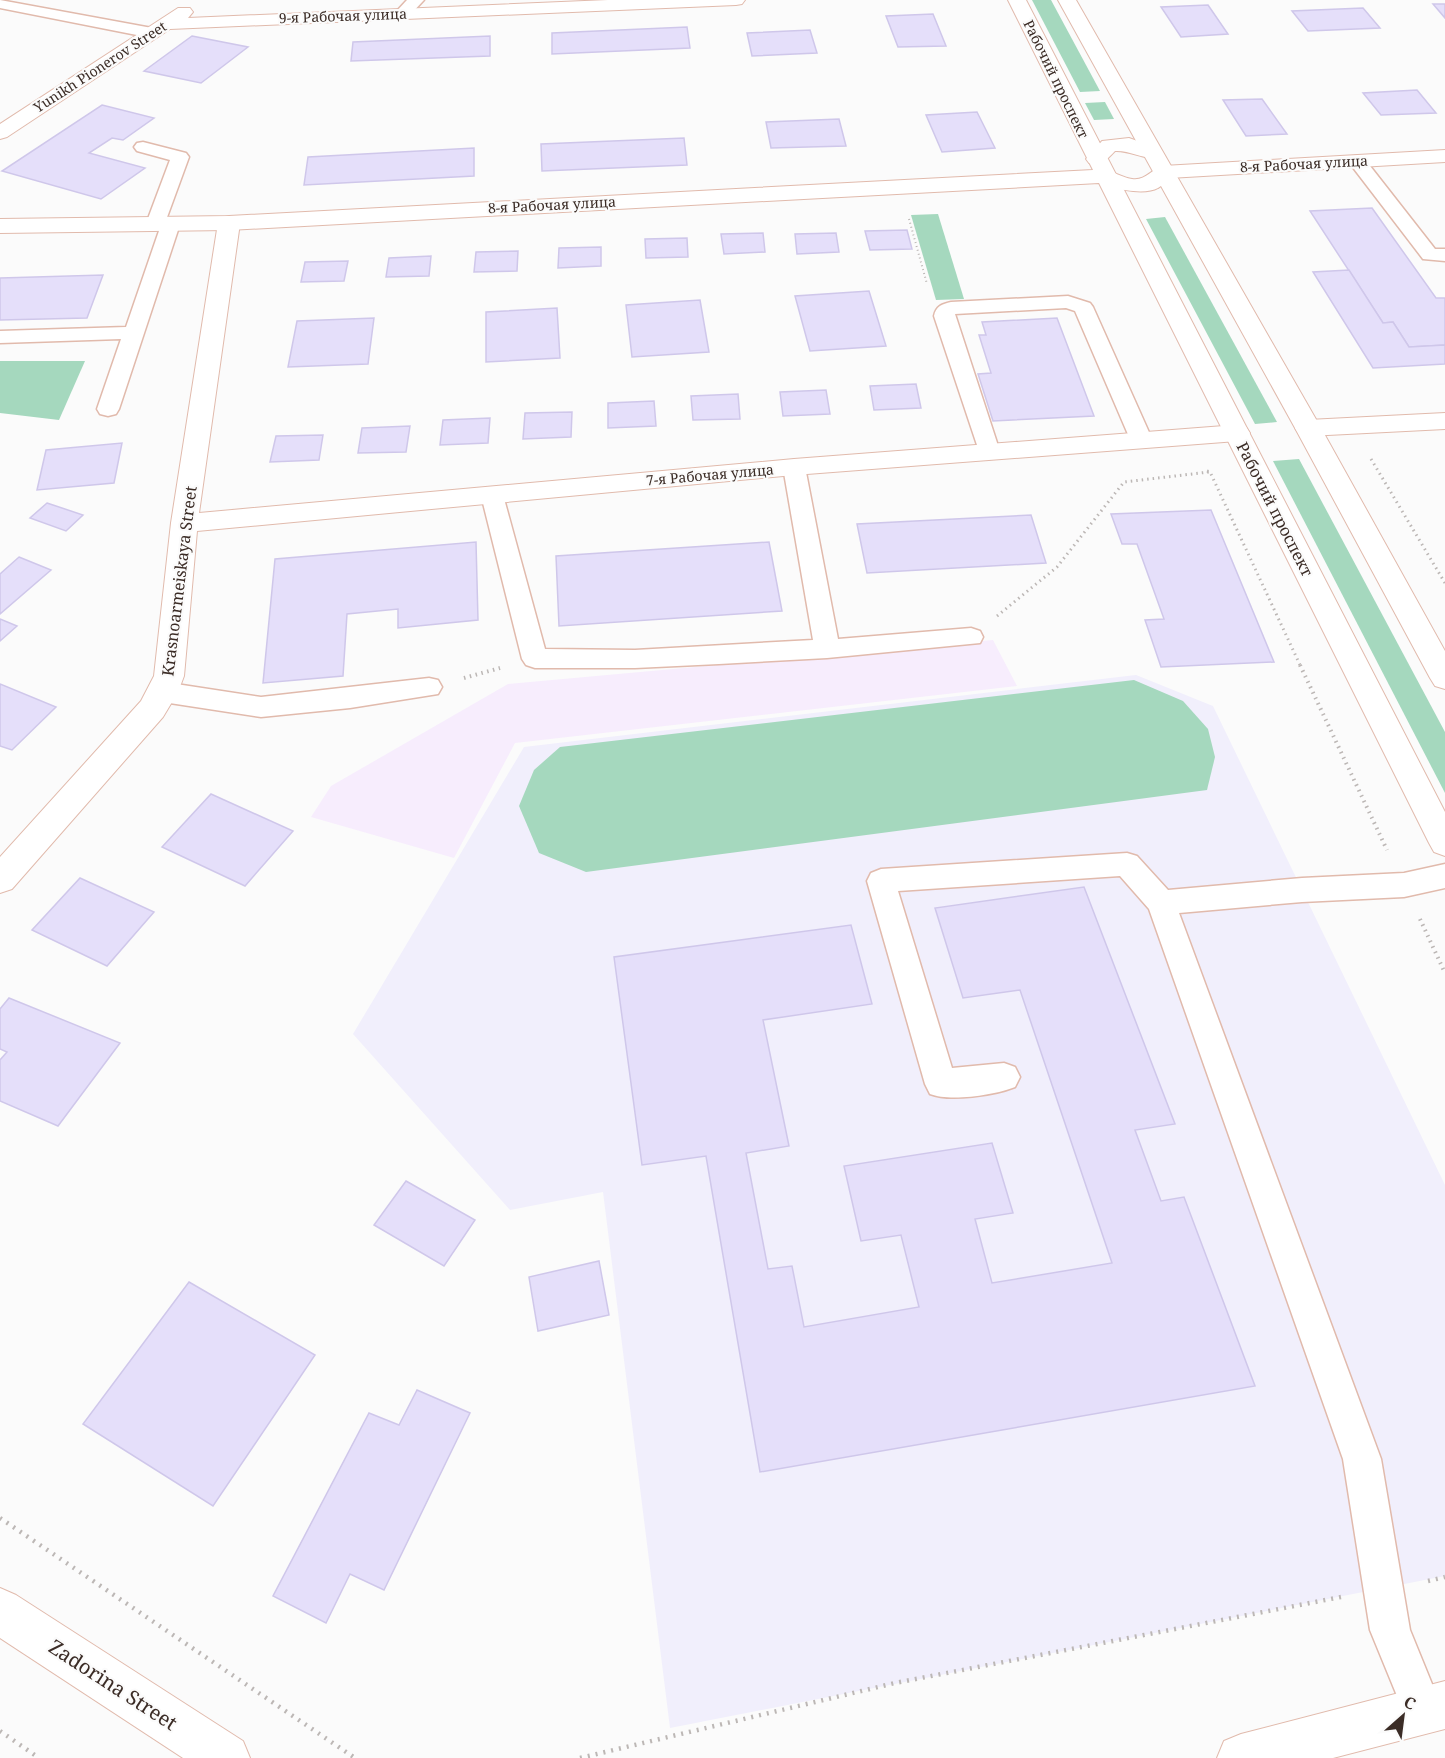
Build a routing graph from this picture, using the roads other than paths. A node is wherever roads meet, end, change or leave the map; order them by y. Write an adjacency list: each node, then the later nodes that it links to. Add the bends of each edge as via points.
1 (200, 0): 9 (street, Yunikh Pionerov Street)
2 (416, 0): 8 (lane)
3 (736, 0): 6 (street, 9-я Рабочая улица)
4 (1017, 0): 15 (street, Рабочий проспект)
5 (1067, 0): 14 (street)
6 (682, 1): 8 (street, 9-я Рабочая улица)
7 (0, 3): 9 (lane)
8 (402, 14): 9 (street, 9-я Рабочая улица)
9 (159, 28): 10 (street, Yunikh Pionerov Street)
10 (0, 133)
11 (143, 147): 17 (lane, via 180,157)
12 (1445, 156): 13 (street, 8-я Рабочая улица)
13 (1357, 161): 14 (street, 8-я Рабочая улица); 19 (lane, via 1430,255)
14 (1158, 163): 15 (street, via 1150,184 1130,185); 15 (street, Рабочий проспект, via 1130,144 1109,145); 24 (street)
15 (1100, 167): 16 (street, 8-я Рабочая улица); 25 (street, Рабочий проспект)
16 (228, 223): 17 (street, 8-я Рабочая улица); 30 (street, Krasnoarmeiskaya Street)
17 (163, 224): 18 (street, 8-я Рабочая улица); 20 (lane)
18 (0, 226)
19 (1445, 255)
20 (134, 333): 21 (lane); 22 (lane)
21 (0, 337)
22 (108, 409)
23 (1445, 421): 24 (street)
24 (1308, 428): 33 (street)
25 (1236, 433): 26 (street, 7-я Рабочая улица); 36 (street, Рабочий проспект)
26 (1141, 439): 27 (street, 7-я Рабочая улица); 27 (lane, via 1083,307 1068,302 951,308 944,316)
27 (989, 452): 28 (street, 7-я Рабочая улица)
28 (794, 467): 29 (street, 7-я Рабочая улица); 32 (lane)
29 (492, 495): 30 (street, 7-я Рабочая улица); 32 (lane, via 535,658 631,659)
30 (184, 523): 35 (street, Krasnoarmeiskaya Street, via 169,676)
31 (971, 637): 32 (lane)
32 (827, 649)
33 (1445, 678)
34 (429, 687): 35 (lane, via 261,706)
35 (163, 692): 38 (street, Krasnoarmeiskaya Street)
36 (1445, 843)
37 (1445, 876): 39 (lane, via 1404,885)
38 (0, 879)
39 (1161, 903): 40 (lane, via 1127,864 881,881 941,1084); 42 (lane, via 1362,1459 1390,1630)
40 (1004, 1077)
41 (0, 1611): 43 (street, Zadorina Street)
42 (1434, 1708): 44 (street)
43 (226, 1758)
44 (1241, 1758)

